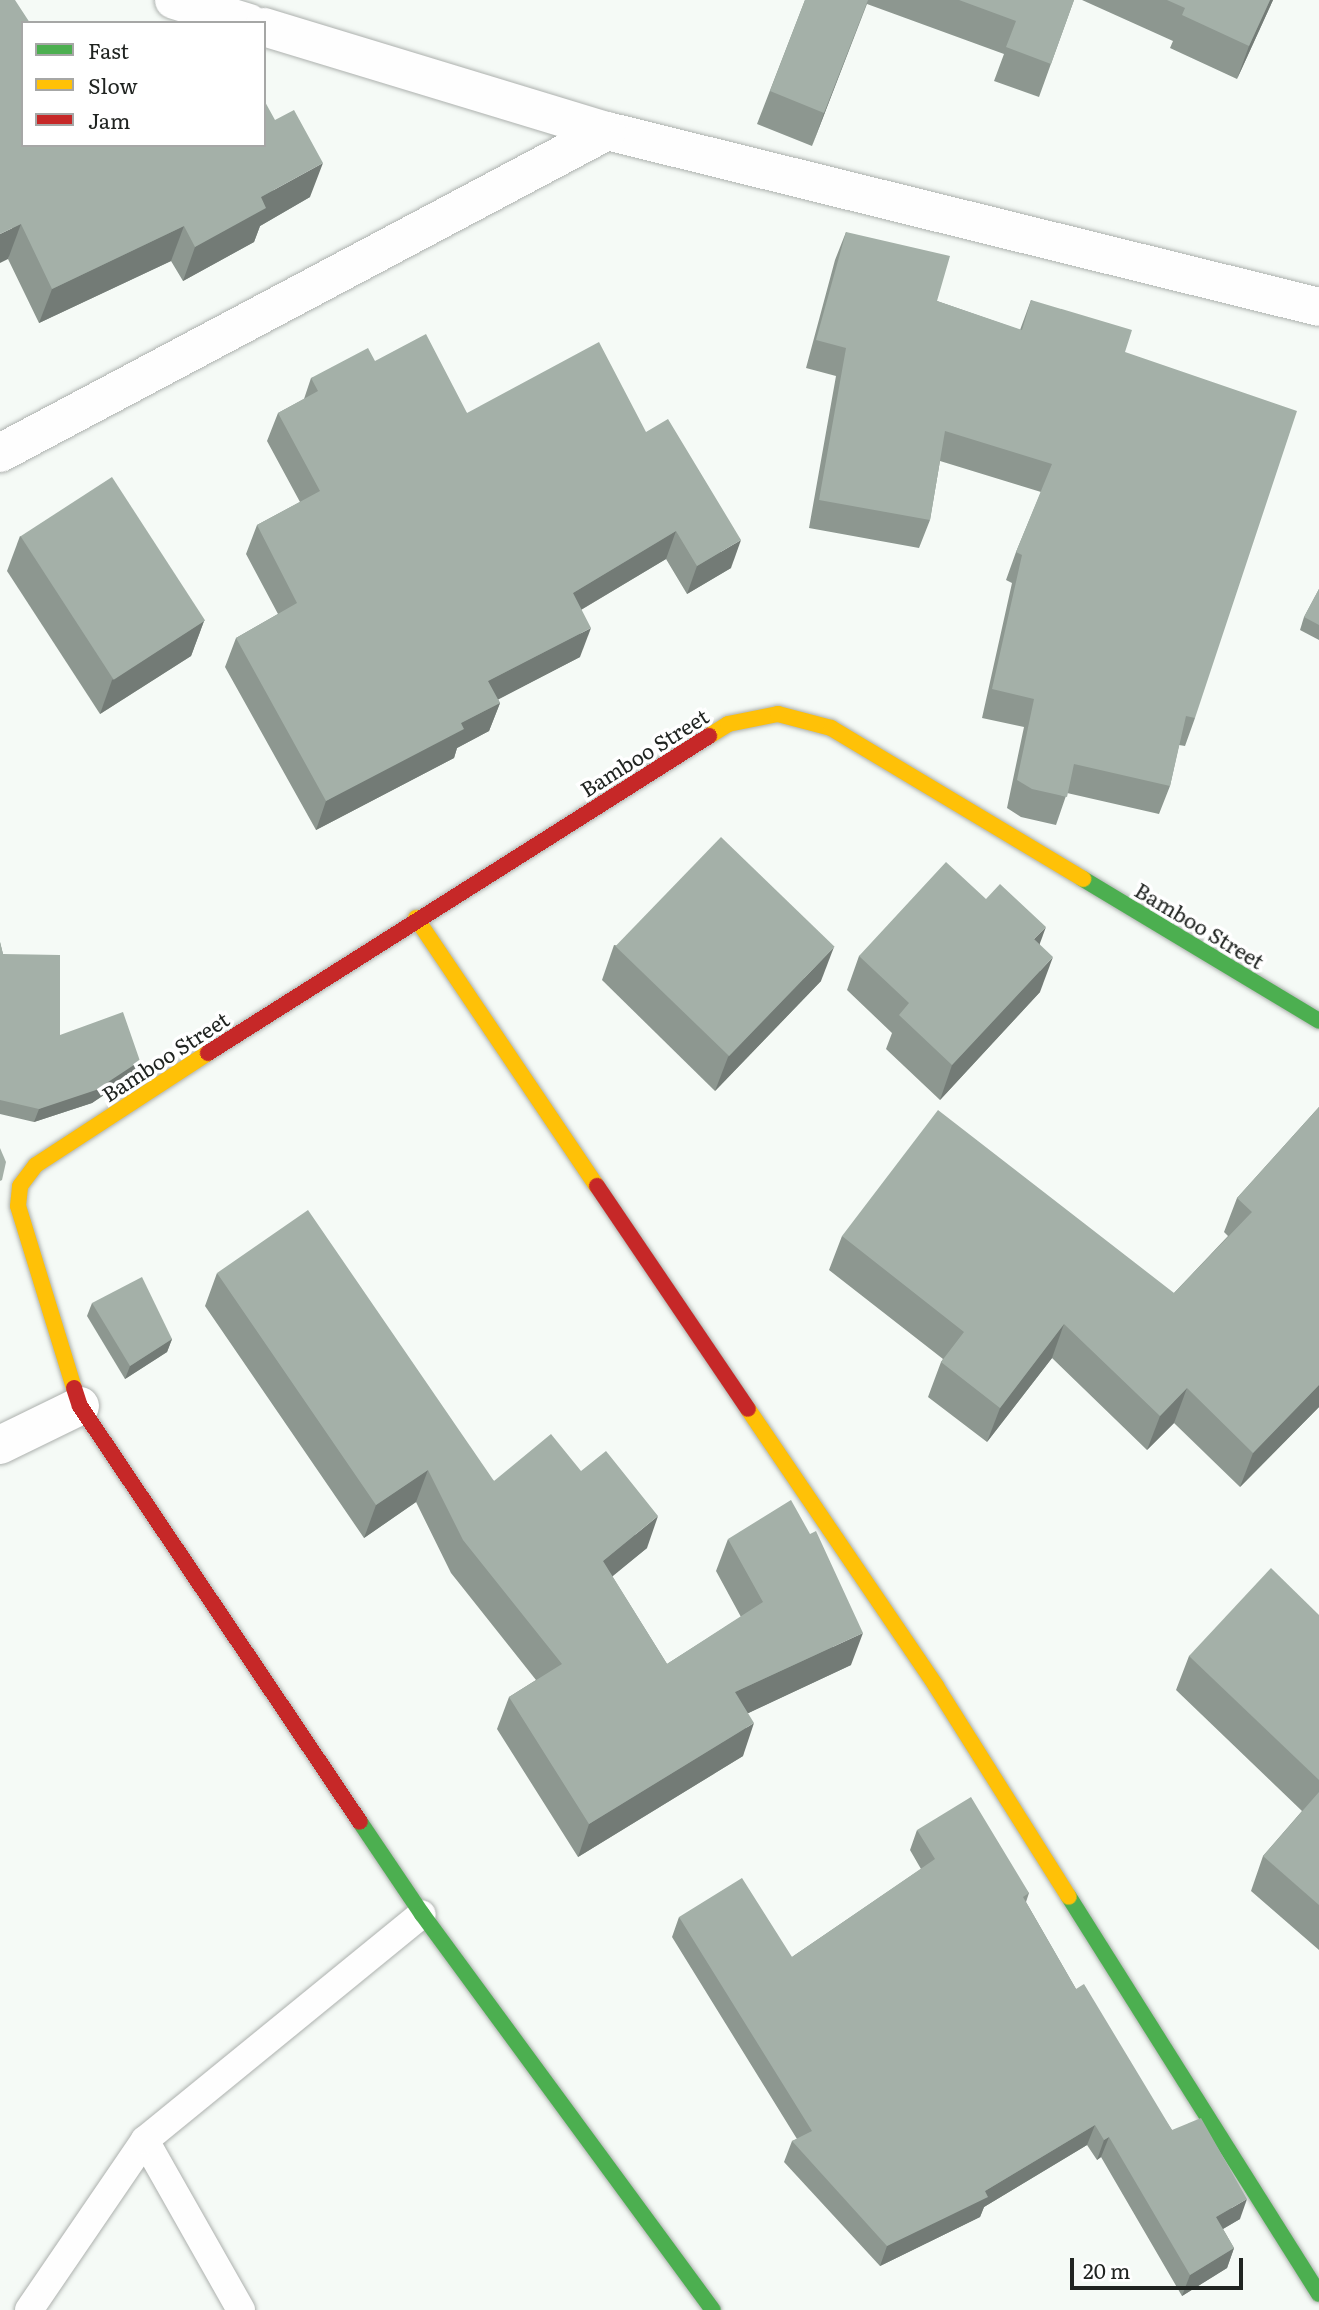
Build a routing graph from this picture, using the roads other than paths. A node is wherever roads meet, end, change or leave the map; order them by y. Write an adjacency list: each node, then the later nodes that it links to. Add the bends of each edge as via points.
1 (174, 0): 2 (street)
2 (242, 21)
3 (266, 28): 4 (street)
4 (607, 131): 5 (street); 6 (street)
5 (1319, 307)
6 (0, 453)
7 (416, 918): 8 (street, Bamboo Street, via 728,724 778,714 831,728); 9 (street, Bamboo Street, via 36,1165 20,1185 18,1206); 13 (street, via 936,1686)
8 (1319, 1021)
9 (80, 1406): 10 (street); 11 (street)
10 (0, 1445)
11 (422, 1914): 12 (lane); 16 (street)
12 (145, 2140): 14 (lane); 15 (lane)
13 (1319, 2294)
14 (29, 2310)
15 (240, 2310)
16 (713, 2310)

